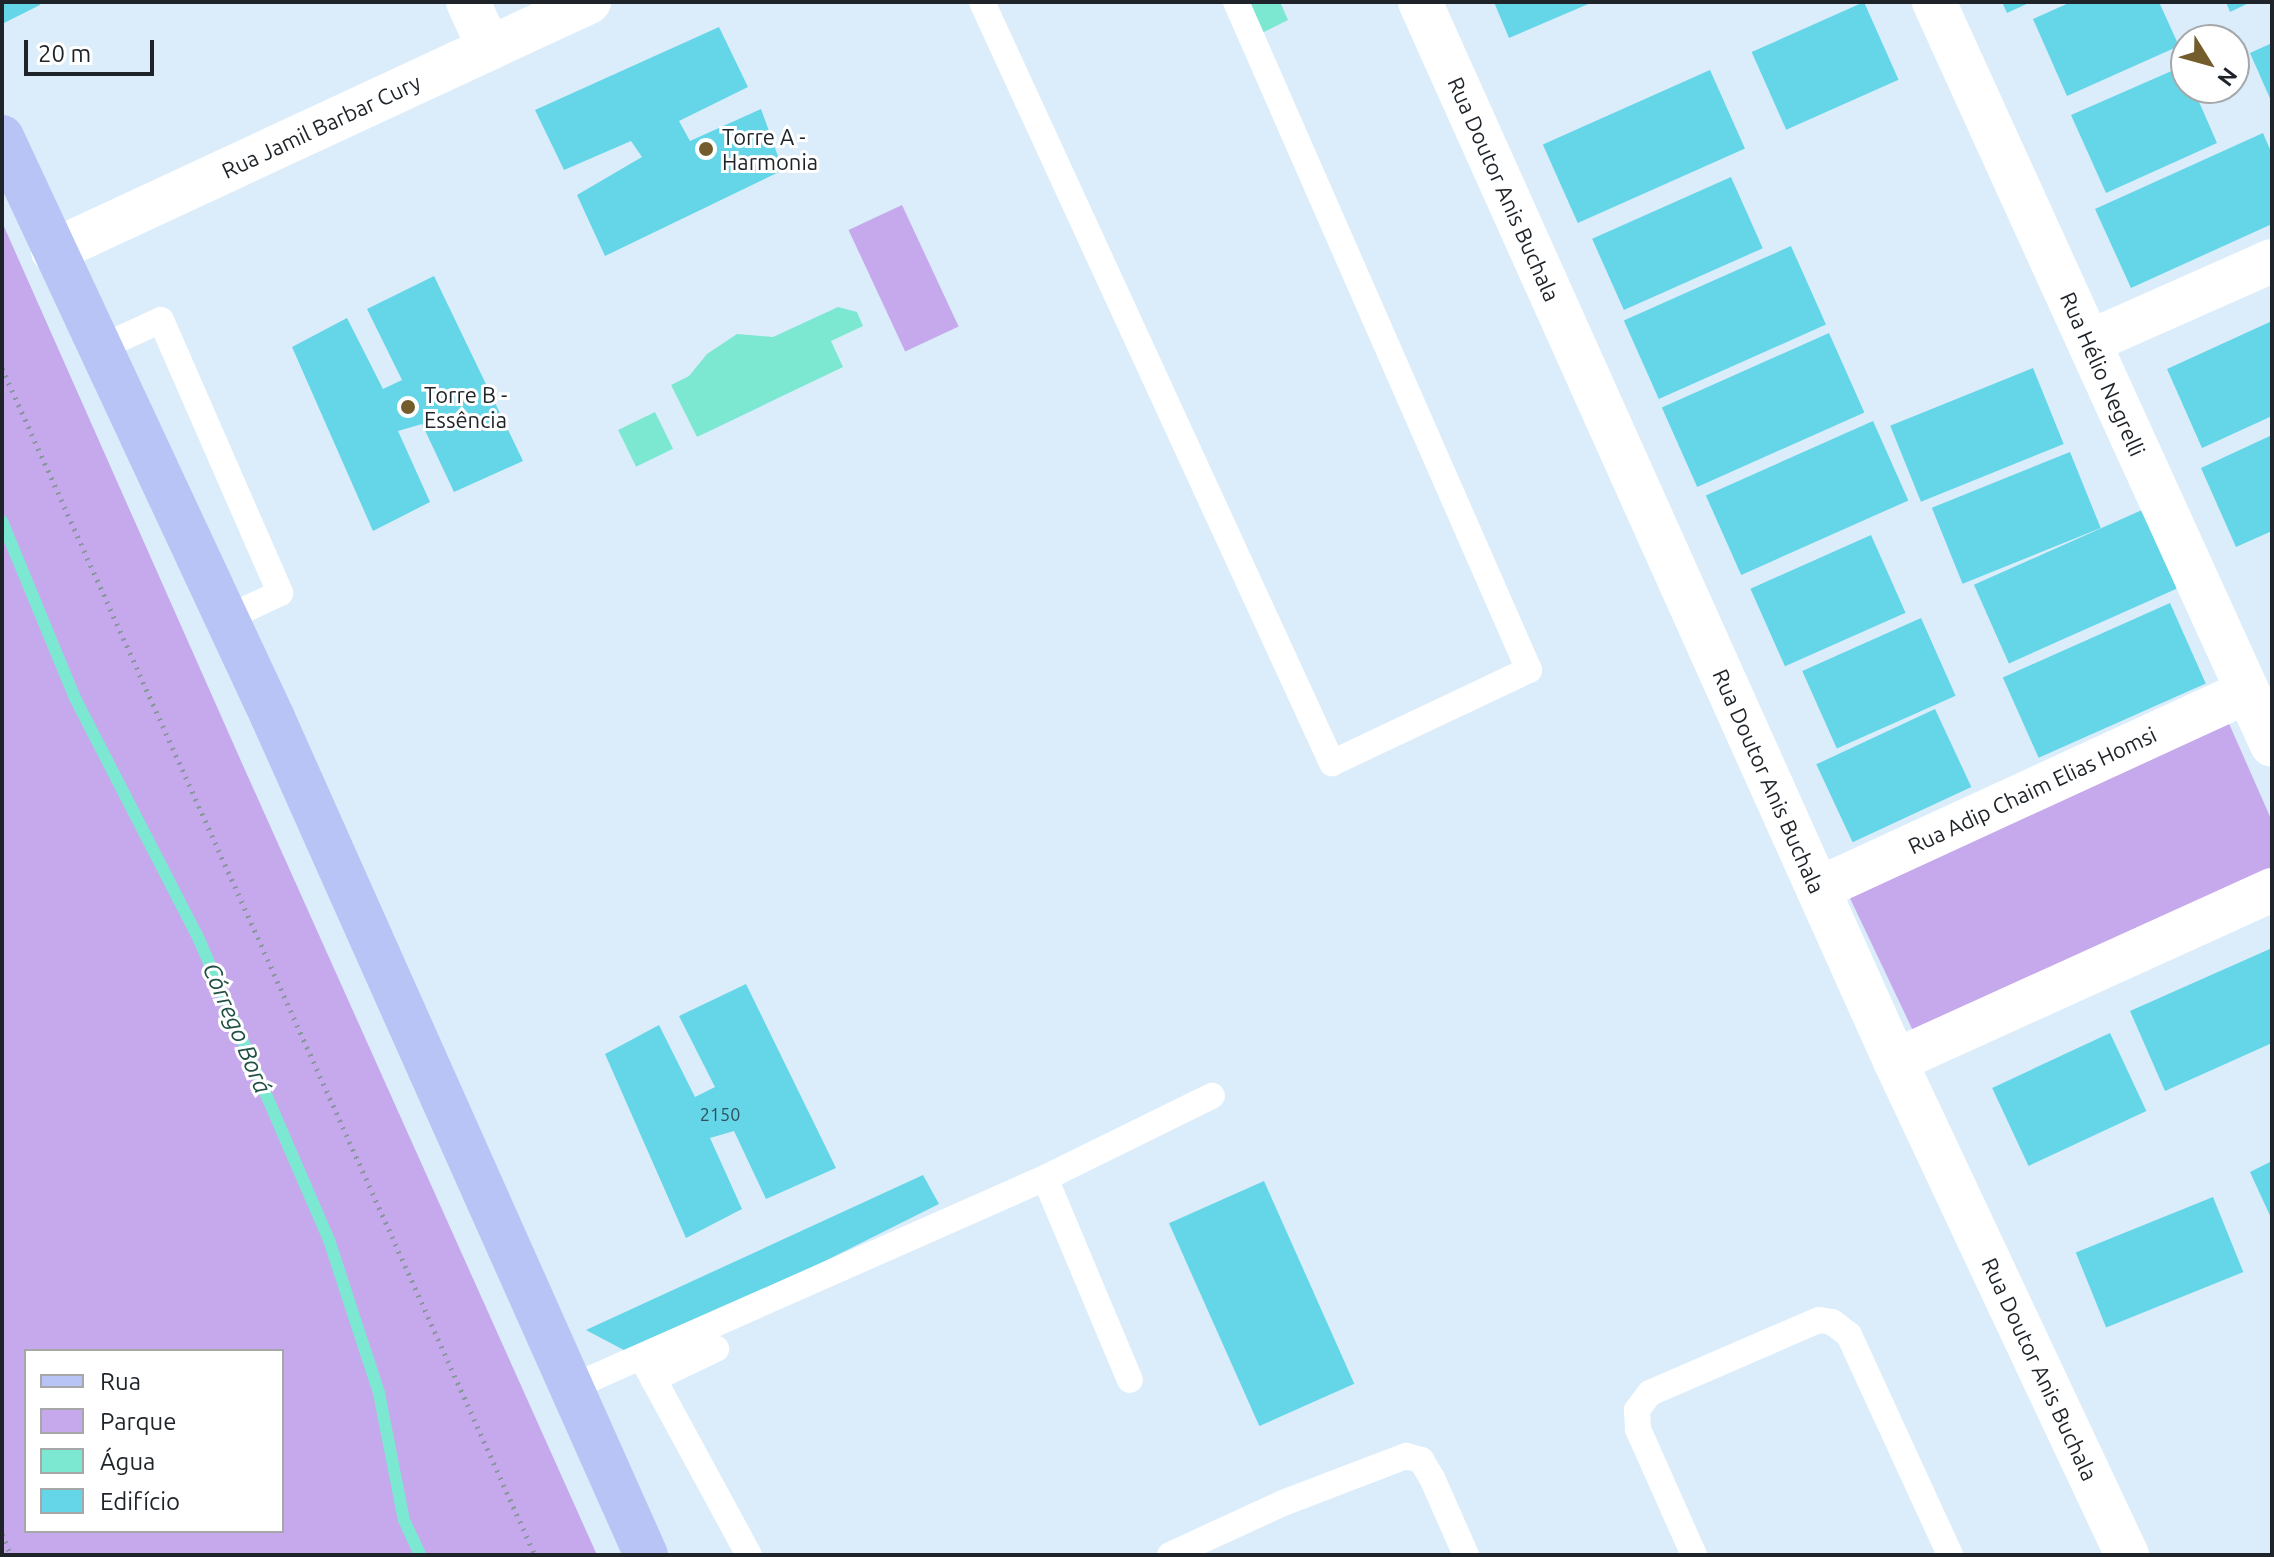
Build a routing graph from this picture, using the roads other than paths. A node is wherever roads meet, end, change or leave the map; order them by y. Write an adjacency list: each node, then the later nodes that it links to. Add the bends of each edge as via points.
1 (468, 2): 7 (street)
2 (589, 2): 7 (street, Rua Jamil Barbar Cury)
3 (982, 2): 4 (lane, via 1332,763 1529,670)
4 (1236, 2)
5 (1420, 2): 16 (street, Rua Doutor Anis Buchala)
6 (1934, 2): 11 (street, Rua Hélio Negrelli)
7 (489, 48): 9 (street, Rua Jamil Barbar Cury)
8 (2, 137): 9 (main road)
9 (53, 251): 12 (main road)
10 (2272, 261): 11 (street)
11 (2089, 342): 14 (street, Rua Hélio Negrelli)
12 (98, 349): 13 (main road); 13 (lane, via 167,316 280,593)
13 (227, 618): 24 (main road)
14 (2247, 692): 15 (street, Rua Hélio Negrelli); 16 (street, Rua Adip Chaim Elias Homsi)
15 (2272, 745)
16 (1818, 889): 18 (street, Rua Doutor Anis Buchala)
17 (2272, 890): 18 (street)
18 (1895, 1061): 31 (street, Rua Doutor Anis Buchala)
19 (1212, 1096): 20 (lane)
20 (1045, 1178): 22 (lane); 23 (lane)
21 (716, 1349): 22 (lane)
22 (648, 1368): 24 (lane); 26 (lane)
23 (1130, 1380)
24 (570, 1388): 25 (main road)
25 (646, 1555)
26 (749, 1555)
27 (1170, 1555): 28 (lane, via 1283,1503 1406,1456 1421,1460 1432,1478)
28 (1466, 1555)
29 (1694, 1555): 30 (lane, via 1638,1429 1637,1410 1650,1393 1819,1320 1832,1322 1849,1335)
30 (1950, 1555)
31 (2127, 1555)

